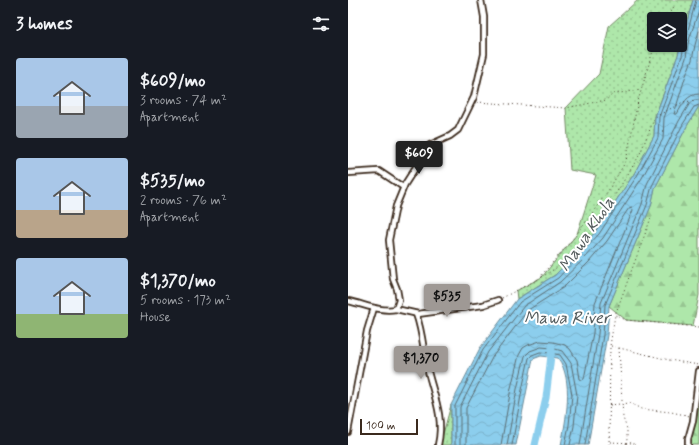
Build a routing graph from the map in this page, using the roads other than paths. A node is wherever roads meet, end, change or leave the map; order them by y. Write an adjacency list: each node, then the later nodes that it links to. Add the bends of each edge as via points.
1 (481, 0): 3 (street, via 484,17 484,54 472,101 458,130 430,145)
2 (348, 173): 3 (street, via 379,171)
3 (403, 187): 7 (street, via 389,240 393,279 399,300)
4 (498, 300): 8 (street, via 483,305)
5 (348, 301): 6 (street)
6 (374, 308): 7 (street); 10 (street, via 367,331)
7 (396, 309): 8 (street)
8 (416, 314): 11 (street, via 440,418 441,432)
9 (699, 371): 12 (street)
10 (348, 432)
11 (438, 445)
12 (688, 445)

